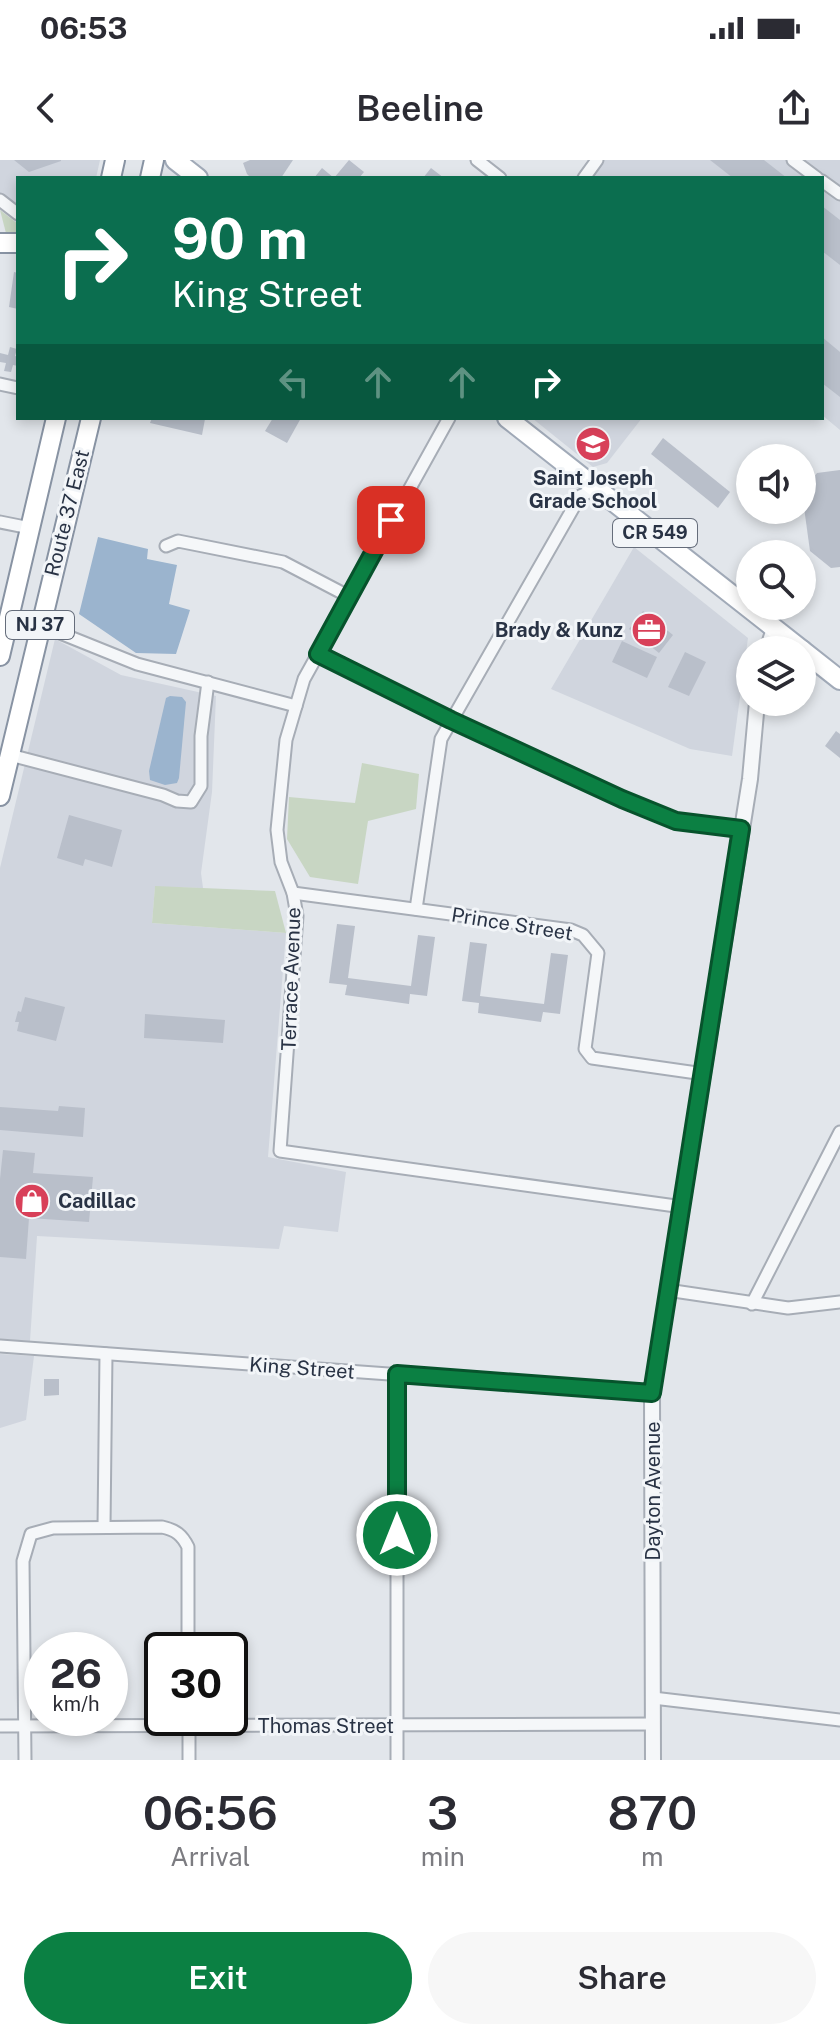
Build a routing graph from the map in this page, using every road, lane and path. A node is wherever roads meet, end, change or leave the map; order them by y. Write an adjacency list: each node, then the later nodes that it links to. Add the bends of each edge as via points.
1 (175, 160): 4 (main road)
2 (477, 160): 5 (street)
3 (793, 160): 6 (street)
4 (195, 176)
5 (497, 176)
6 (814, 176)
7 (0, 200): 8 (street)
8 (16, 212)
9 (56, 420): 15 (main road, Route 37 East / NJ 37)
10 (91, 420): 18 (main road, Route 37 East / NJ 37)
11 (448, 420): 17 (street, Terrace Avenue)
12 (510, 420): 13 (main road, CR 549)
13 (598, 488): 19 (main road, CR 549); 29 (street, via 580,496)
14 (0, 522): 15 (street)
15 (30, 528): 23 (main road, Route 37 East / NJ 37)
16 (166, 546): 17 (street, via 178,541 283,562)
17 (348, 596): 22 (street, Terrace Avenue)
18 (40, 625): 26 (street, via 137,664); 30 (main road, Route 37 East / NJ 37)
19 (774, 629): 20 (street); 21 (main road, CR 549)
20 (772, 636)
21 (783, 636)
22 (318, 654): 27 (street, Terrace Avenue); 29 (street)
23 (0, 656)
24 (816, 661): 25 (main road, CR 549)
25 (840, 680)
26 (208, 682): 27 (street); 30 (street, via 201,786 191,802)
27 (296, 706): 33 (street, Terrace Avenue, via 286,740 277,830)
28 (756, 716): 32 (street, Dayton Avenue)
29 (451, 720): 32 (street, via 676,821); 34 (street, via 441,739)
30 (10, 755): 31 (main road, Route 37 East / NJ 37)
31 (0, 796)
32 (741, 829): 35 (street, Dayton Avenue)
33 (293, 893): 34 (street, Prince Street); 37 (street, Terrace Avenue, via 297,916 280,1151)
34 (416, 909): 35 (street, Prince Street, via 583,935 598,953 585,1049 592,1058)
35 (704, 1074): 37 (street, Dayton Avenue)
36 (840, 1132): 40 (street)
37 (683, 1207): 38 (street, Dayton Avenue)
38 (667, 1290): 40 (street); 44 (street, Dayton Avenue)
39 (840, 1302): 40 (street, via 788,1308)
40 (752, 1304)
41 (0, 1346): 42 (street, King Street)
42 (106, 1354): 43 (street, King Street); 45 (street)
43 (397, 1374): 44 (street, King Street); 52 (street)
44 (652, 1393): 48 (street, Dayton Avenue)
45 (104, 1526): 46 (street, via 31,1534 25,1549); 47 (street, via 162,1527 183,1537 188,1547)
46 (25, 1632)
47 (188, 1632)
48 (653, 1698): 49 (street); 51 (street, Dayton Avenue)
49 (840, 1720)
50 (248, 1723): 52 (street, Thomas Street)
51 (653, 1724): 52 (street, Thomas Street); 60 (street, Dayton Avenue)
52 (397, 1725): 59 (street)
53 (0, 1726): 54 (street, Thomas Street)
54 (24, 1726)
55 (25, 1736): 57 (street)
56 (189, 1736): 58 (street)
57 (25, 1760)
58 (189, 1760)
59 (397, 1760)
60 (653, 1760)

